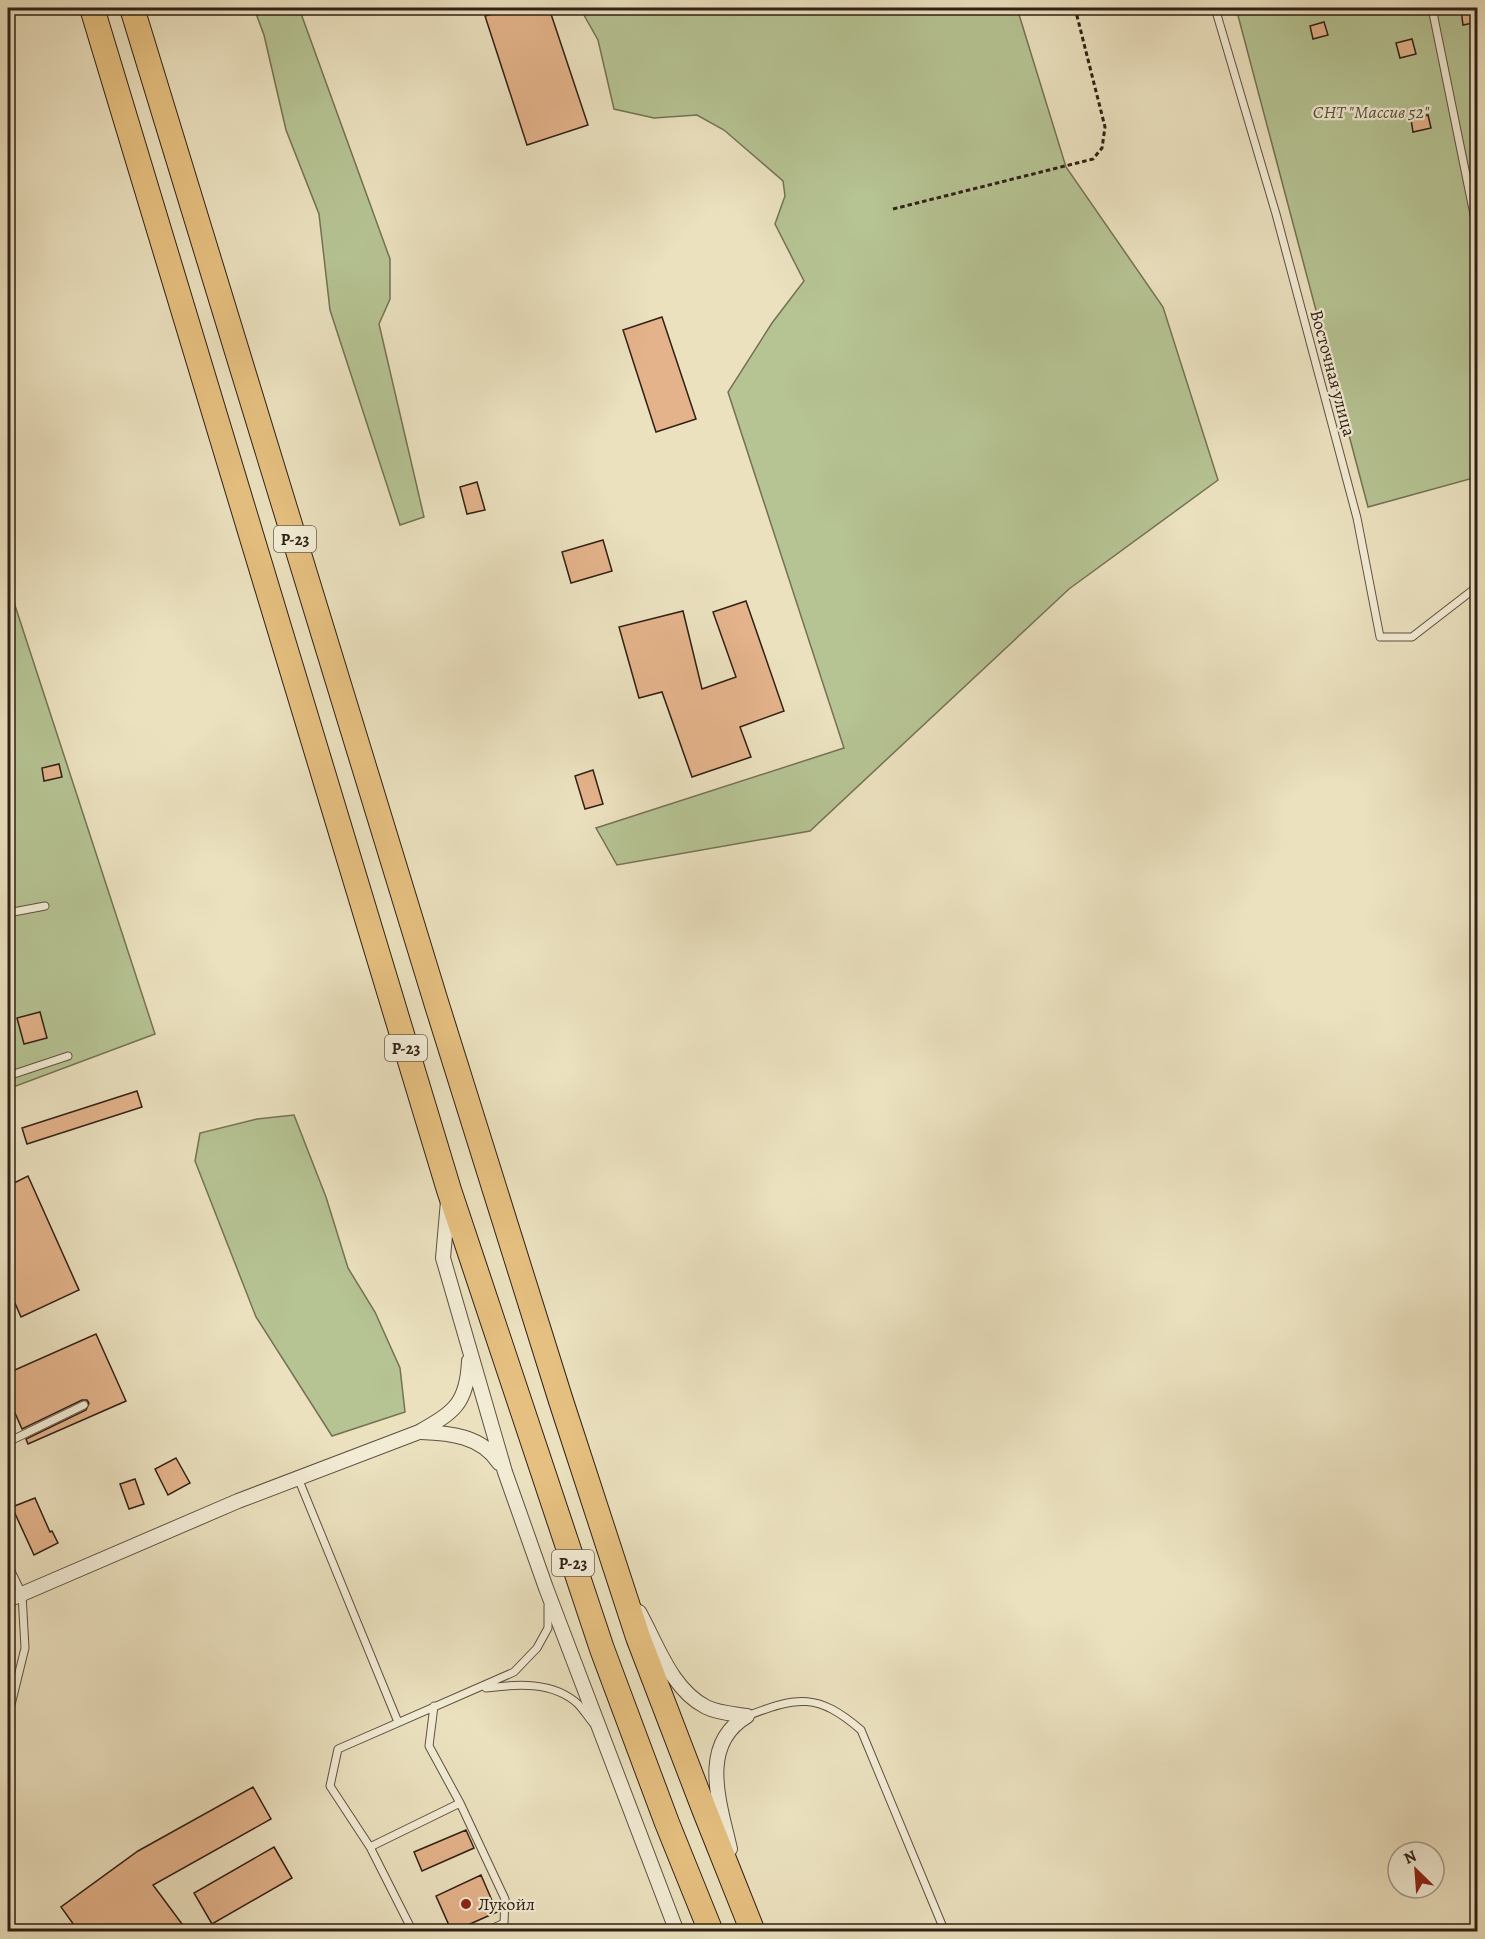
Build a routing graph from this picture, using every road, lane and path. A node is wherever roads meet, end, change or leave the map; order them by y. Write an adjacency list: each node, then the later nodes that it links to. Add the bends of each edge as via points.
1 (92, 8): 13 (highway, Р-23)
2 (132, 8): 21 (highway, Р-23, via 435,1002)
3 (1076, 8): 6 (path, via 1104,127 1102,148 1093,159)
4 (1215, 8): 8 (lane, Восточная улица, via 1276,214 1357,518 1380,637 1412,637)
5 (1432, 8): 7 (lane)
6 (892, 210)
7 (1478, 234)
8 (1478, 586)
9 (45, 906): 10 (lane)
10 (8, 913)
11 (68, 1056): 12 (lane)
12 (8, 1076)
13 (449, 1190): 14 (street, via 443,1258); 37 (highway, Р-23, via 602,1649)
14 (470, 1351): 16 (street, via 465,1393 454,1409); 18 (street)
15 (84, 1405): 17 (lane)
16 (419, 1432): 18 (street, via 445,1432 471,1439 492,1451); 19 (street)
17 (8, 1442)
18 (505, 1472): 22 (street)
19 (298, 1479): 23 (street); 29 (lane)
20 (8, 1565): 23 (lane)
21 (615, 1567): 27 (street, via 675,1679 690,1696 707,1708); 33 (highway, Р-23, via 638,1637)
22 (546, 1588): 25 (lane, via 548,1628 537,1648 514,1672); 30 (street)
23 (22, 1594): 24 (street); 28 (lane, via 25,1648)
24 (8, 1600)
25 (480, 1688): 26 (lane); 30 (lane, via 536,1685 576,1703)
26 (434, 1706): 29 (lane); 31 (lane, via 429,1746)
27 (747, 1716): 33 (street, via 726,1734 716,1759 717,1789); 39 (lane, via 793,1701 815,1703 840,1712 861,1730)
28 (8, 1717)
29 (398, 1722): 32 (lane, via 338,1749 330,1786)
30 (600, 1730): 36 (street)
31 (460, 1803): 32 (lane); 35 (lane, via 505,1899 504,1923)
32 (370, 1847): 34 (lane)
33 (740, 1899): 38 (highway, Р-23)
34 (413, 1932)
35 (485, 1932)
36 (677, 1932)
37 (711, 1932)
38 (753, 1932)
39 (945, 1932)

